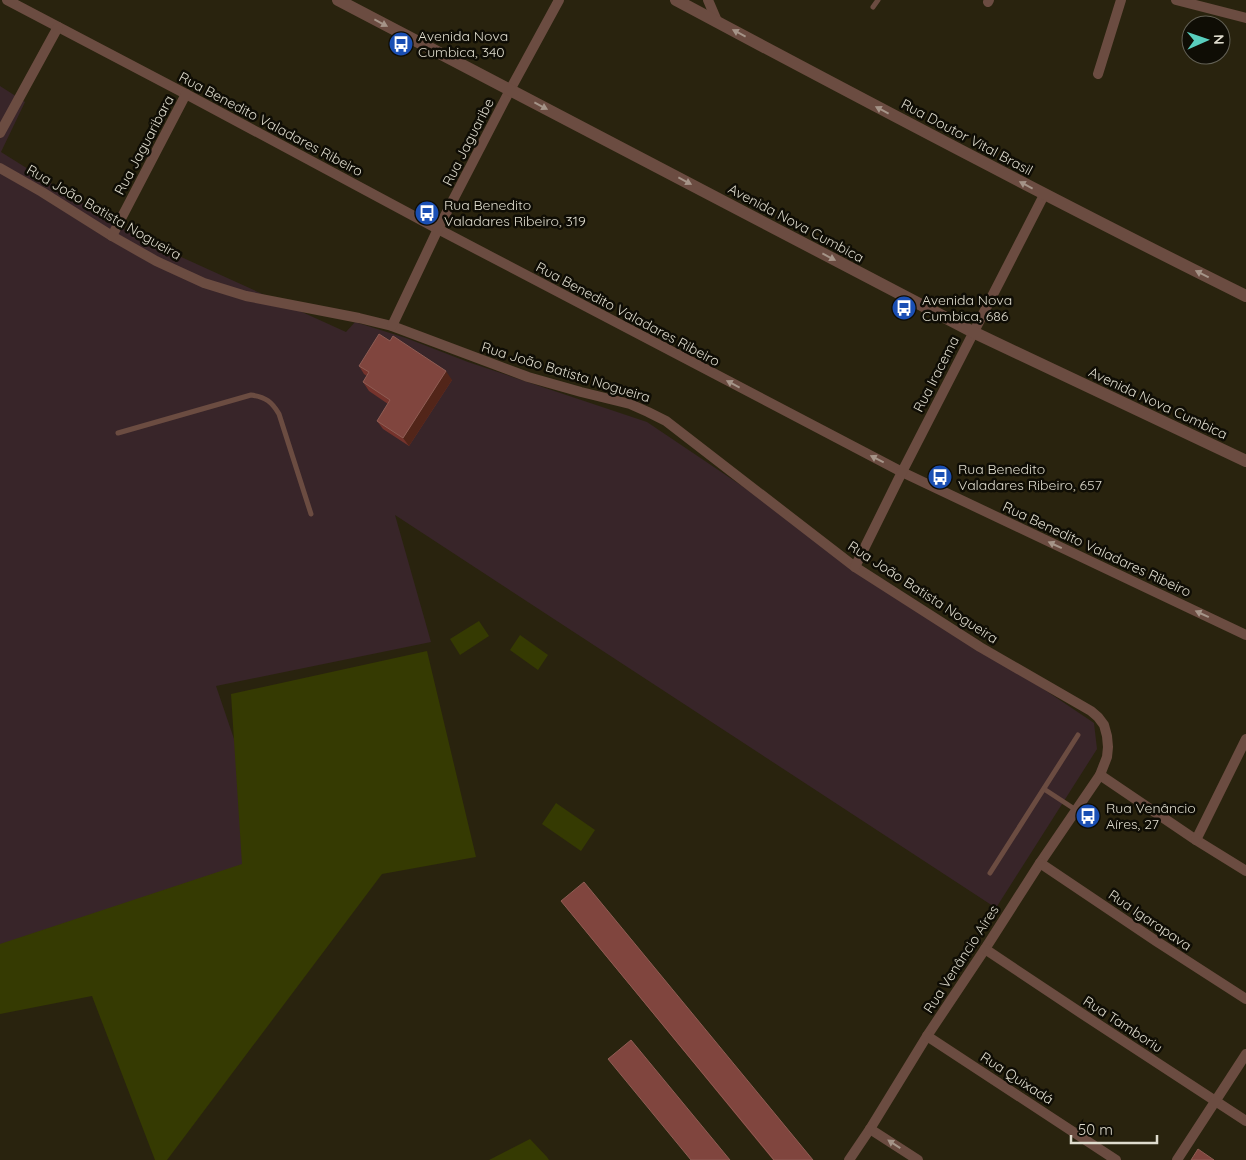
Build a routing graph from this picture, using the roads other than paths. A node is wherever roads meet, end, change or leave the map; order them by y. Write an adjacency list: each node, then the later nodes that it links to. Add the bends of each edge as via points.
1 (7, 0): 12 (street, Rua Benedito Valadares Ribeiro)
2 (338, 0): 14 (street, Avenida Nova Cumbica, one-way to 14)
3 (559, 0): 14 (street, Rua Jaguaribe)
4 (676, 0): 11 (street, Rua Doutor Vital Brasil)
5 (708, 0): 11 (street)
6 (878, 0): 9 (lane)
7 (1121, 0): 13 (street)
8 (1176, 0): 10 (street)
9 (873, 7)
10 (1246, 18)
11 (717, 22): 18 (street, Rua Doutor Vital Brasil, one-way to 11)
12 (58, 27): 15 (street, Rua Benedito Valadares Ribeiro); 16 (street)
13 (1098, 74)
14 (510, 90): 19 (street, Rua Jaguaribe); 23 (street, Avenida Nova Cumbica, one-way to 23)
15 (186, 94): 19 (street, Rua Benedito Valadares Ribeiro); 20 (street, Rua Jaguaribara)
16 (0, 134)
17 (0, 168): 20 (street, Rua João Batista Nogueira)
18 (1044, 195): 21 (street, Rua Doutor Vital Brasil, one-way to 18); 23 (street, Rua Iracema)
19 (438, 229): 22 (street, Rua Jaguaribe); 26 (street, Rua Benedito Valadares Ribeiro, one-way to 19)
20 (112, 236): 22 (street, Rua João Batista Nogueira, via 156,261 213,286 246,296)
21 (1246, 296)
22 (392, 326): 28 (street, Rua João Batista Nogueira, via 528,376 630,404 666,420)
23 (973, 332): 25 (street, Avenida Nova Cumbica); 26 (street, Rua Iracema)
24 (118, 433): 27 (lane, via 251,395 260,396 274,405 279,414)
25 (1246, 461)
26 (902, 472): 28 (street, Rua Iracema); 29 (street, Rua Benedito Valadares Ribeiro, one-way to 26)
27 (311, 514)
28 (855, 567): 32 (street, Rua João Batista Nogueira, via 980,647 1091,711 1104,725 1107,736 1107,757)
29 (1246, 635)
30 (1078, 735): 33 (lane)
31 (1246, 738): 35 (street)
32 (1100, 775): 34 (street, Rua Venâncio Aíres); 35 (street)
33 (1044, 789): 34 (lane); 38 (lane)
34 (1076, 810): 36 (street, Rua Venâncio Aíres)
35 (1196, 840): 37 (street)
36 (1040, 863): 39 (street, Rua Venâncio Aíres); 40 (street, Rua Igarapava)
37 (1246, 871)
38 (990, 873)
39 (985, 949): 41 (street, Rua Venâncio Aíres); 43 (street, Rua Tamboriu)
40 (1246, 999)
41 (927, 1036): 45 (street, Rua Venâncio Aíres); 48 (street, Rua Quixadá)
42 (1246, 1054): 43 (street)
43 (1215, 1100): 44 (street, Rua Tamboriu); 49 (street)
44 (1246, 1121)
45 (870, 1129): 46 (street, Rua Venâncio Aíres); 47 (street, one-way to 45)
46 (849, 1160)
47 (918, 1160)
48 (1116, 1160)
49 (1177, 1160)

